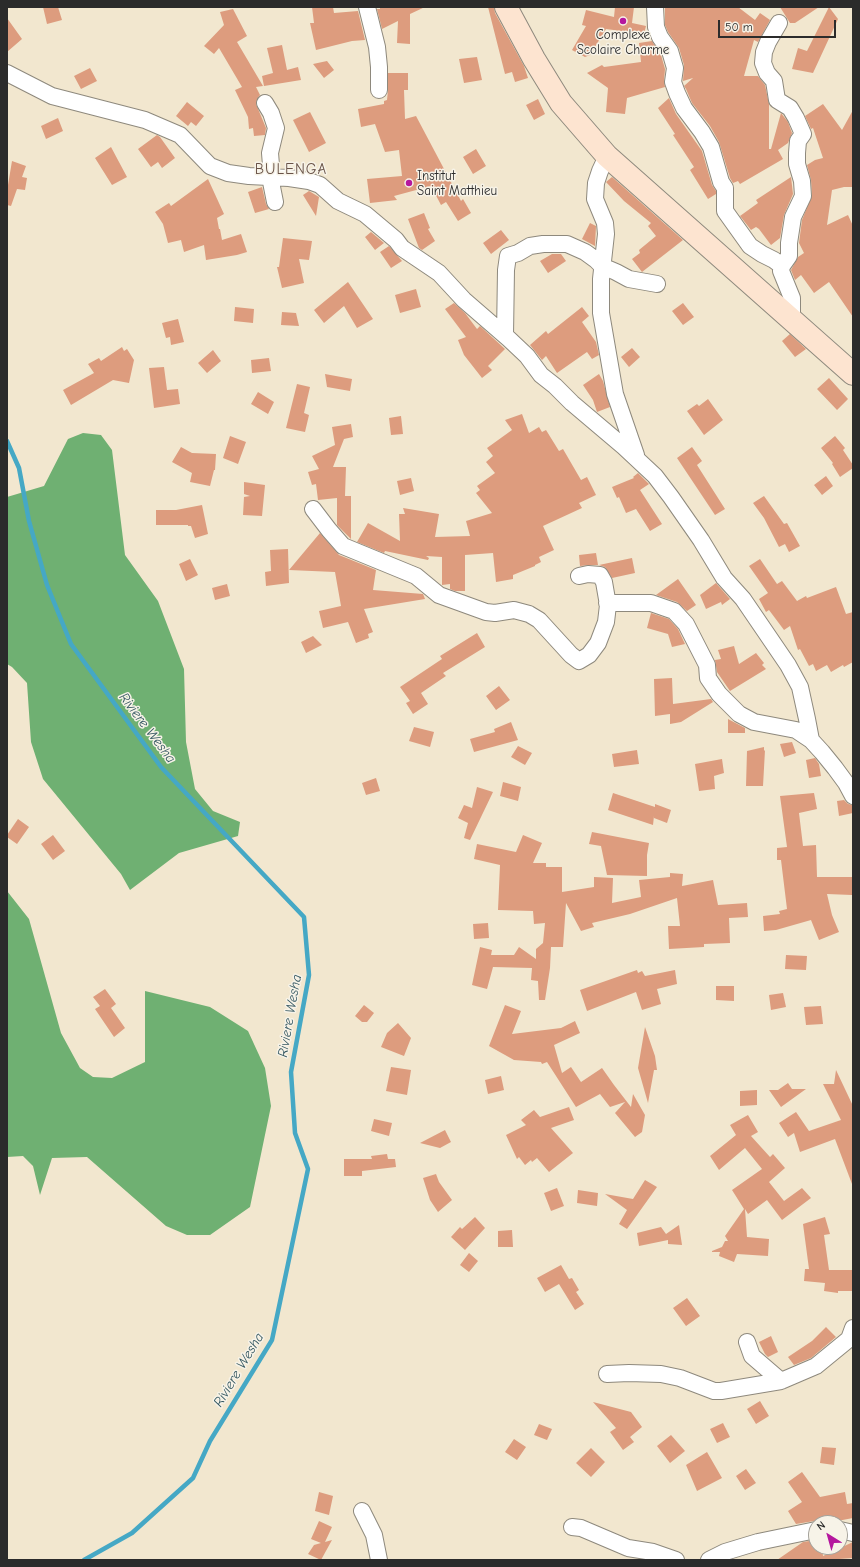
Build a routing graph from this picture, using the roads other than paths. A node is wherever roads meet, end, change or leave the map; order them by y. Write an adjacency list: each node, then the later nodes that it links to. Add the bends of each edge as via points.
1 (367, 7): 6 (street, via 377,47)
2 (506, 7): 8 (street, via 561,103)
3 (656, 7): 12 (street, via 656,27 670,51 675,68 673,82 676,93 711,147 725,188 726,211 750,246)
4 (779, 23): 12 (street, via 768,42 763,63 774,81 777,100 790,108 803,134 798,141 797,152 803,196 793,217 788,243 789,256)
5 (7, 73): 9 (street, via 52,96 145,120 180,135 210,166 228,173)
6 (379, 90)
7 (265, 103): 9 (street, via 276,128 270,153)
8 (607, 156): 11 (street, via 596,183 595,199 605,223); 14 (street)
9 (270, 178): 10 (street); 15 (street, via 302,180 320,185 338,201 365,214 402,248 439,273 464,300)
10 (275, 202)
11 (602, 266): 13 (street, via 629,279); 15 (street, via 585,252 567,244 530,246 508,256); 17 (street, via 601,313 609,368 619,409)
12 (782, 266): 14 (street, via 781,271 792,298)
13 (657, 284)
14 (792, 318): 16 (street)
15 (505, 335): 17 (street, via 527,356 541,375)
16 (851, 369)
17 (637, 459): 21 (street, via 655,476 671,497 724,578 743,599 788,665 800,687)
18 (313, 509): 20 (street, via 343,546 416,576 439,595 486,612 514,610 529,614 579,661 589,654 602,634 606,622)
19 (579, 576): 20 (street, via 600,575 604,582)
20 (607, 603): 21 (street, via 651,603 674,611 686,624 707,665 708,678 719,694 739,714 754,722 796,730)
21 (810, 740): 22 (street, via 835,768)
22 (853, 796)
23 (853, 1328): 26 (street, via 849,1339 816,1366)
24 (747, 1342): 26 (street, via 752,1356)
25 (607, 1374): 26 (street, via 661,1374 721,1392)
26 (781, 1382)
27 (362, 1511): 30 (street, via 374,1534)
28 (572, 1527): 31 (street, via 628,1548 653,1552)
29 (808, 1532): 32 (street, via 758,1542)
30 (378, 1560)
31 (676, 1560)
32 (709, 1560)

